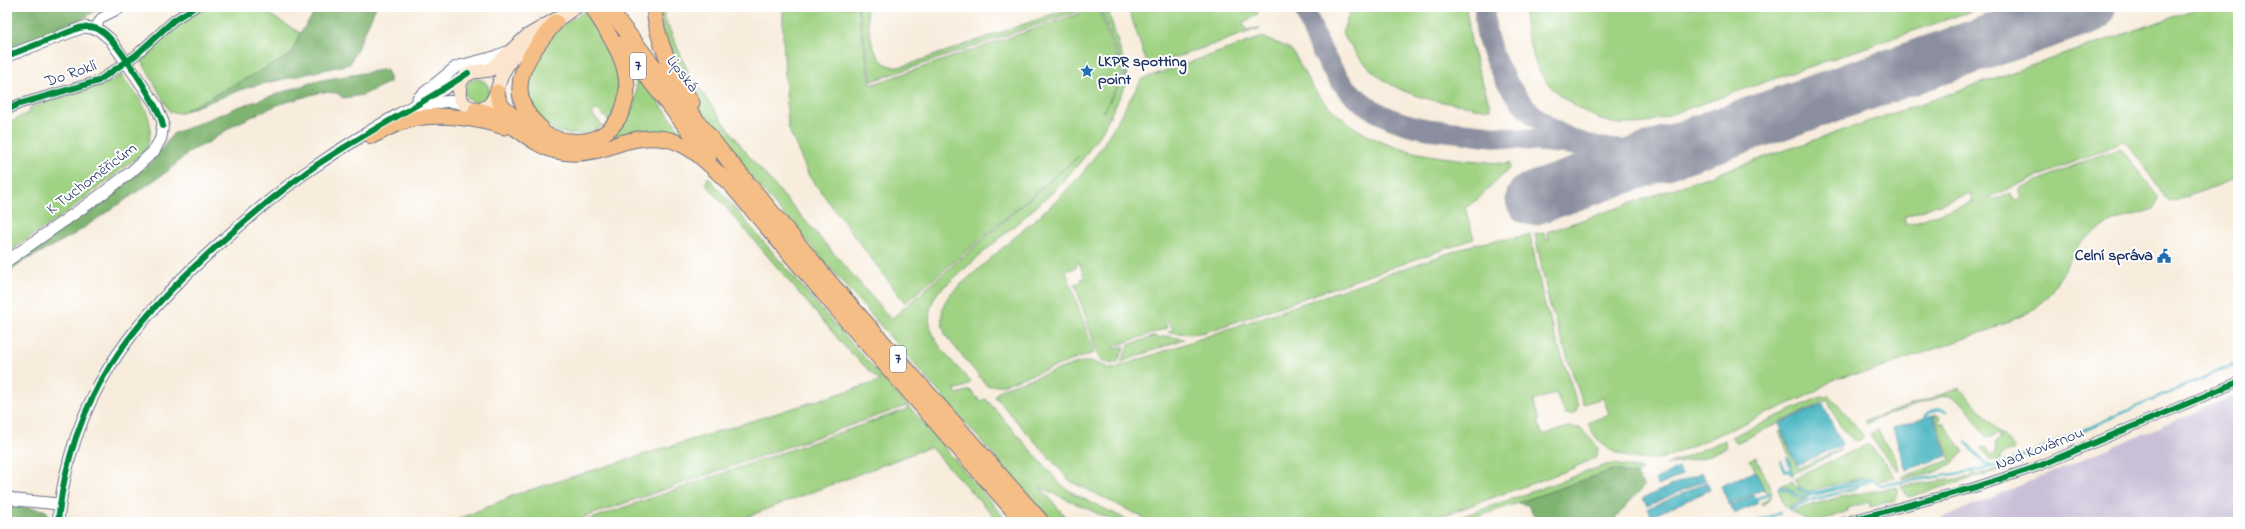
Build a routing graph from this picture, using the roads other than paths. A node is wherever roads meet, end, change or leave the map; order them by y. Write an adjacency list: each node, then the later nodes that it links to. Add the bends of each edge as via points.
1 (123, 7): 7 (street, via 101,18)
2 (195, 7): 14 (street, Do Roklí, via 174,20 136,55 98,81 19,104)
3 (598, 7): 18 (highway, via 623,63 627,84 626,102 618,119 601,135 581,141); 19 (highway, Lipská / 7); 21 (highway, Lipská / 7, via 683,124)
4 (654, 7): 19 (highway, via 658,34 666,57)
5 (573, 9): 6 (main road); 8 (main road, via 539,28)
6 (556, 22): 12 (main road, via 533,37 518,51 502,74); 18 (highway, via 527,58 520,90 524,107 534,122)
7 (95, 28): 9 (street, via 79,28); 22 (street, K Tuchoměřicům, bridge, via 110,40 156,105 163,126 162,138 154,151 131,172)
8 (511, 50): 10 (main road, via 490,70); 15 (street, via 494,58 456,66)
9 (7, 56)
10 (482, 72): 11 (main road); 12 (main road, via 493,79)
11 (468, 73): 13 (main road, via 458,88 459,96); 15 (street)
12 (497, 91): 13 (main road, via 489,106); 18 (highway, via 500,105 508,112 533,129)
13 (471, 108): 16 (street, via 450,101 430,105); 17 (highway, via 495,114)
14 (7, 110)
15 (392, 117): 20 (street, via 310,170)
16 (372, 136): 17 (highway, via 406,121 433,117 486,122); 20 (street)
17 (528, 138): 21 (highway, via 547,148 570,154 592,151 640,137 672,140 700,156)
18 (560, 139)
19 (728, 161): 28 (highway, 7, via 830,283)
20 (292, 185): 25 (street, via 204,257 123,345 102,378 82,418 68,459)
21 (736, 189): 27 (highway, 7, via 832,304)
22 (7, 261)
23 (2238, 382): 29 (street, Nad Kovárnou, via 2039,466 1976,488)
24 (7, 497): 25 (street)
25 (60, 504): 26 (street)
26 (58, 522)
27 (1024, 522)
28 (1041, 522)
29 (1845, 522)

